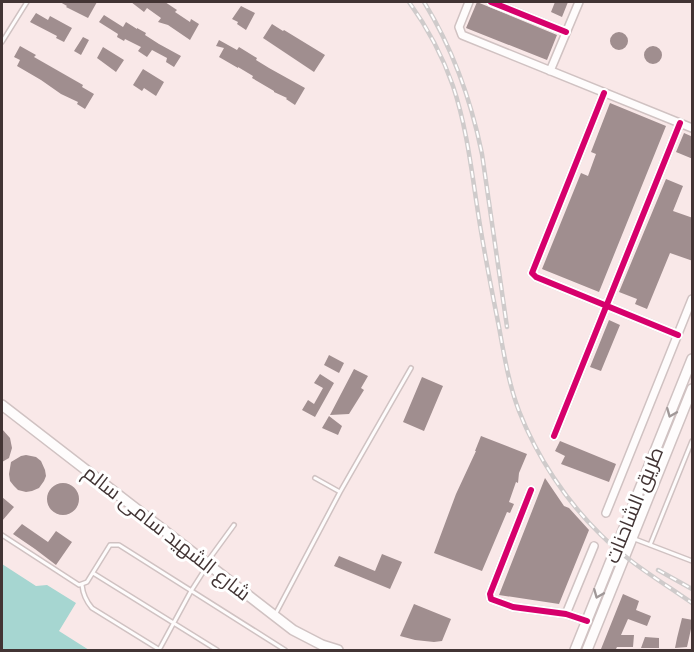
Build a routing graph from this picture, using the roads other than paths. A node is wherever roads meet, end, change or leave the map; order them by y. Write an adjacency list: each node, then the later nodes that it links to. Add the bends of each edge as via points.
1 (27, 2): 6 (lane)
2 (469, 2): 7 (street, via 459,27 462,35)
3 (491, 2): 5 (street)
4 (579, 2): 5 (street)
5 (566, 32): 7 (street)
6 (2, 42)
7 (550, 71): 8 (street)
8 (604, 93): 9 (street); 12 (street, via 532,273)
9 (680, 123): 10 (street); 12 (street)
10 (693, 128)
11 (693, 299): 13 (street)
12 (606, 306): 13 (street); 19 (street)
13 (678, 335): 24 (street)
14 (693, 359): 16 (main road, طريق الشاحنات)
15 (411, 368): 23 (lane)
16 (691, 371): 37 (main road, طريق الشاحنات, one-way to 37)
17 (693, 389): 27 (main road, طريق الشاحنات)
18 (2, 405): 31 (main road, شارع الشهيد سامى سالم)
19 (554, 436)
20 (693, 441): 28 (lane)
21 (315, 478): 23 (lane)
22 (531, 490): 35 (street, via 490,597 513,607)
23 (340, 492): 36 (lane)
24 (606, 513)
25 (234, 525): 31 (lane)
26 (2, 535): 33 (lane)
27 (632, 538): 28 (lane); 44 (main road, طريق الشاحنات)
28 (650, 545): 30 (lane)
29 (594, 546): 35 (street)
30 (693, 561)
31 (207, 563): 34 (lane); 36 (main road, شارع الشهيد سامى سالم)
32 (93, 573): 33 (lane); 34 (lane, via 110,545 116,544); 38 (lane)
33 (82, 585): 39 (lane, via 93,608)
34 (190, 591): 38 (lane); 41 (lane)
35 (567, 614): 37 (street)
36 (275, 616): 42 (main road, شارع الشهيد سامى سالم, via 307,638)
37 (587, 621): 43 (main road, طريق الشاحنات)
38 (174, 624): 39 (lane); 40 (lane)
39 (160, 650)
40 (217, 651)
41 (285, 651)
42 (338, 651)
43 (575, 651)
44 (587, 651)

